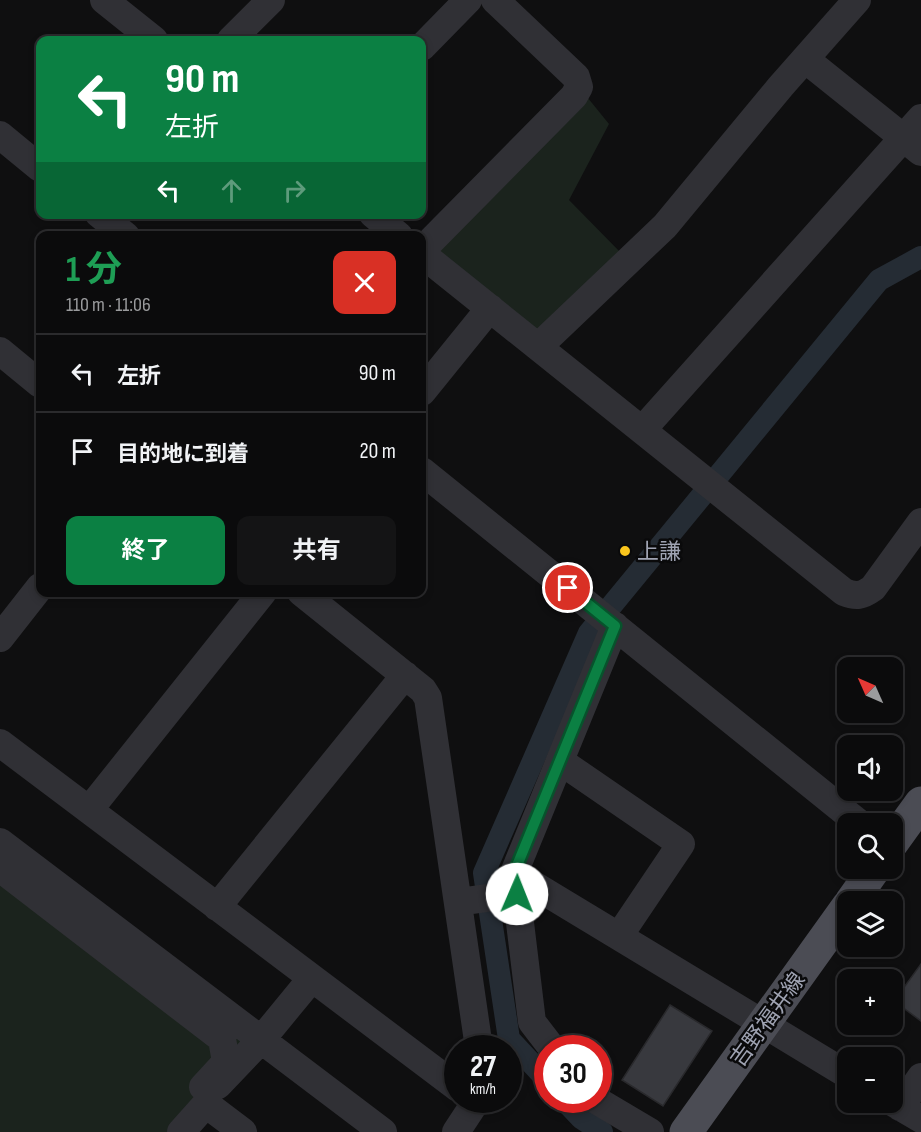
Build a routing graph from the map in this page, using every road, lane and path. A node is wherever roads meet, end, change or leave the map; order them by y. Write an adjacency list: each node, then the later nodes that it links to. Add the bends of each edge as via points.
1 (104, 0): 6 (street)
2 (271, 0): 7 (street)
3 (468, 0): 8 (street)
4 (495, 0): 17 (street, via 576,77 579,87)
5 (857, 0): 9 (street)
6 (149, 36)
7 (235, 36)
8 (426, 43)
9 (805, 59): 11 (street); 20 (street, via 665,226)
10 (0, 135): 12 (street)
11 (915, 136): 24 (street)
12 (36, 165)
13 (105, 219): 15 (street)
14 (378, 219): 16 (street)
15 (120, 231)
16 (393, 231)
17 (426, 248)
18 (426, 255): 19 (street)
19 (490, 308): 20 (street); 23 (street)
20 (539, 346): 24 (street)
21 (4, 364): 22 (street)
22 (36, 382)
23 (426, 387)
24 (643, 429): 26 (street, via 855,597 873,588)
25 (426, 474): 30 (street)
26 (921, 522)
27 (36, 592): 31 (street)
28 (259, 597): 36 (street)
29 (308, 597): 32 (street)
30 (614, 625): 34 (street); 37 (street)
31 (0, 638)
32 (405, 675): 42 (street, via 428,698); 43 (street)
33 (0, 743): 36 (street)
34 (560, 761): 41 (street); 45 (street, via 681,844)
35 (921, 803): 38 (main road)
36 (89, 810): 43 (street)
37 (847, 813)
38 (903, 828)
39 (0, 842): 50 (street)
40 (0, 868): 54 (street, via 222,1039 226,1062)
41 (515, 884): 42 (street); 45 (street); 49 (street, via 532,1022)
42 (458, 902): 48 (street)
43 (217, 907): 46 (street)
44 (837, 921): 47 (main road, 吉野福井線)
45 (619, 936): 47 (street)
46 (312, 978): 50 (street); 52 (street)
47 (763, 1024): 51 (street); 63 (main road, 吉野福井線)
48 (477, 1035)
49 (542, 1035)
50 (261, 1040): 54 (street); 60 (street)
51 (837, 1068)
52 (444, 1077)
53 (921, 1077): 56 (street)
54 (205, 1096): 58 (street); 59 (street)
55 (612, 1109): 62 (street)
56 (905, 1109)
57 (464, 1113): 61 (street)
58 (181, 1132)
59 (243, 1132)
60 (383, 1132)
61 (456, 1132)
62 (650, 1132)
63 (686, 1132)

